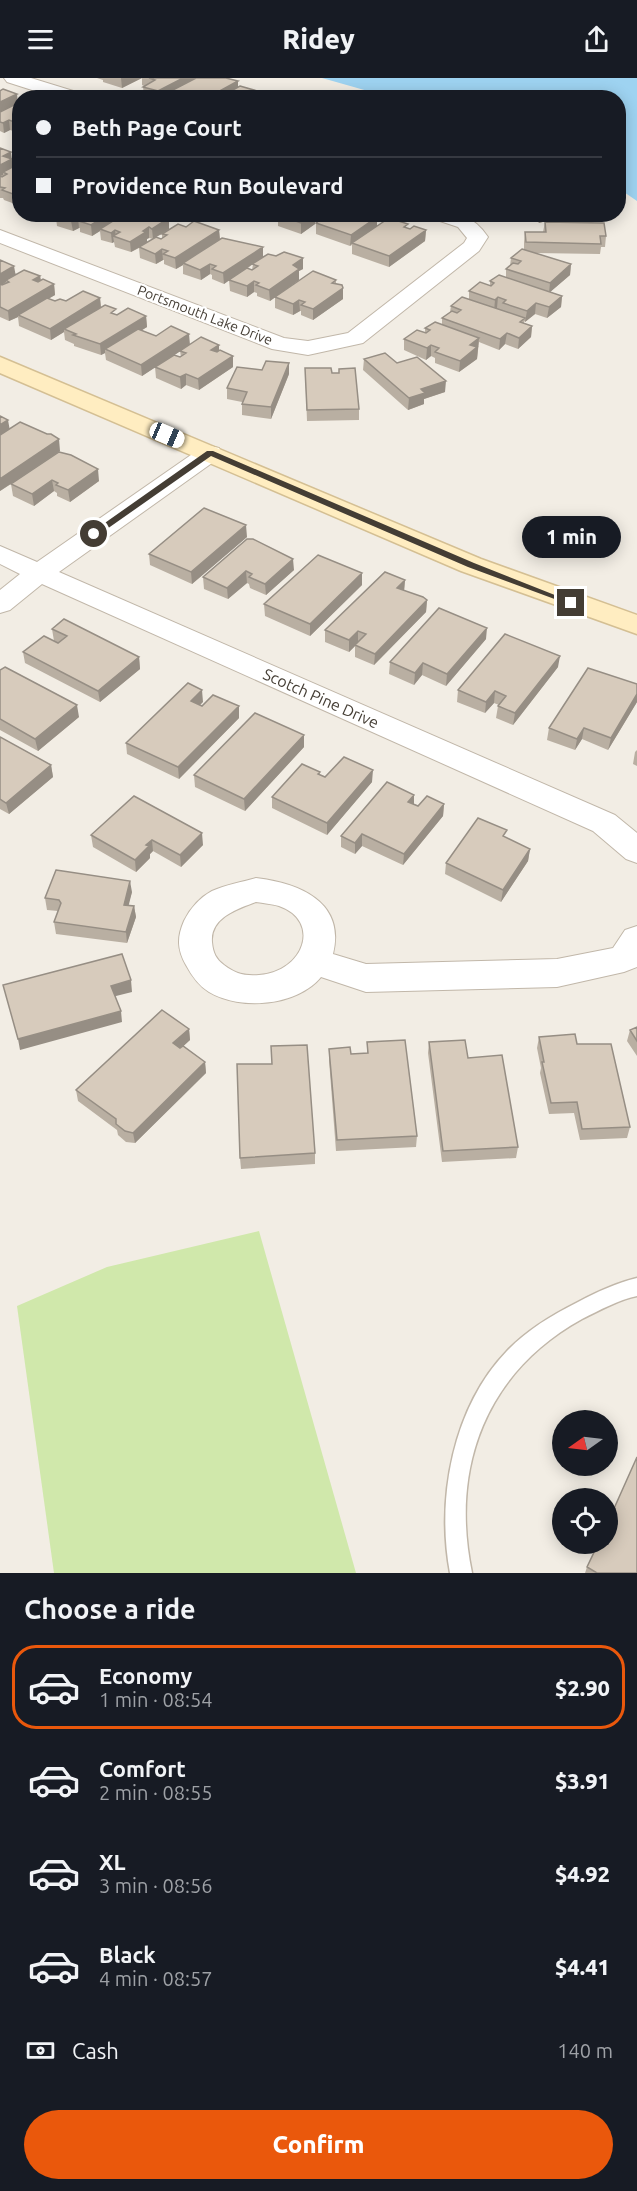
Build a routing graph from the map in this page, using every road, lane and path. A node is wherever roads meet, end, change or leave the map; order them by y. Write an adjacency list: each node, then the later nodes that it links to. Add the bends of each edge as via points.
1 (13, 78): 2 (street)
2 (51, 90)
3 (462, 222): 4 (street, Portsmouth Lake Drive, via 478,237 472,247 356,338 309,348 280,344)
4 (0, 236)
5 (0, 364): 6 (street)
6 (210, 453): 8 (street); 10 (street, via 471,565)
7 (0, 554): 8 (street, Scotch Pine Drive)
8 (39, 573): 9 (street); 11 (street, Scotch Pine Drive, via 604,823)
9 (0, 604)
10 (637, 625)
11 (637, 851)
12 (637, 939): 13 (street, via 624,959 557,973 366,978)
13 (314, 961)
14 (637, 1287): 15 (lane, via 582,1309 541,1333 505,1366 478,1411 462,1456 454,1510)
15 (461, 1573)

